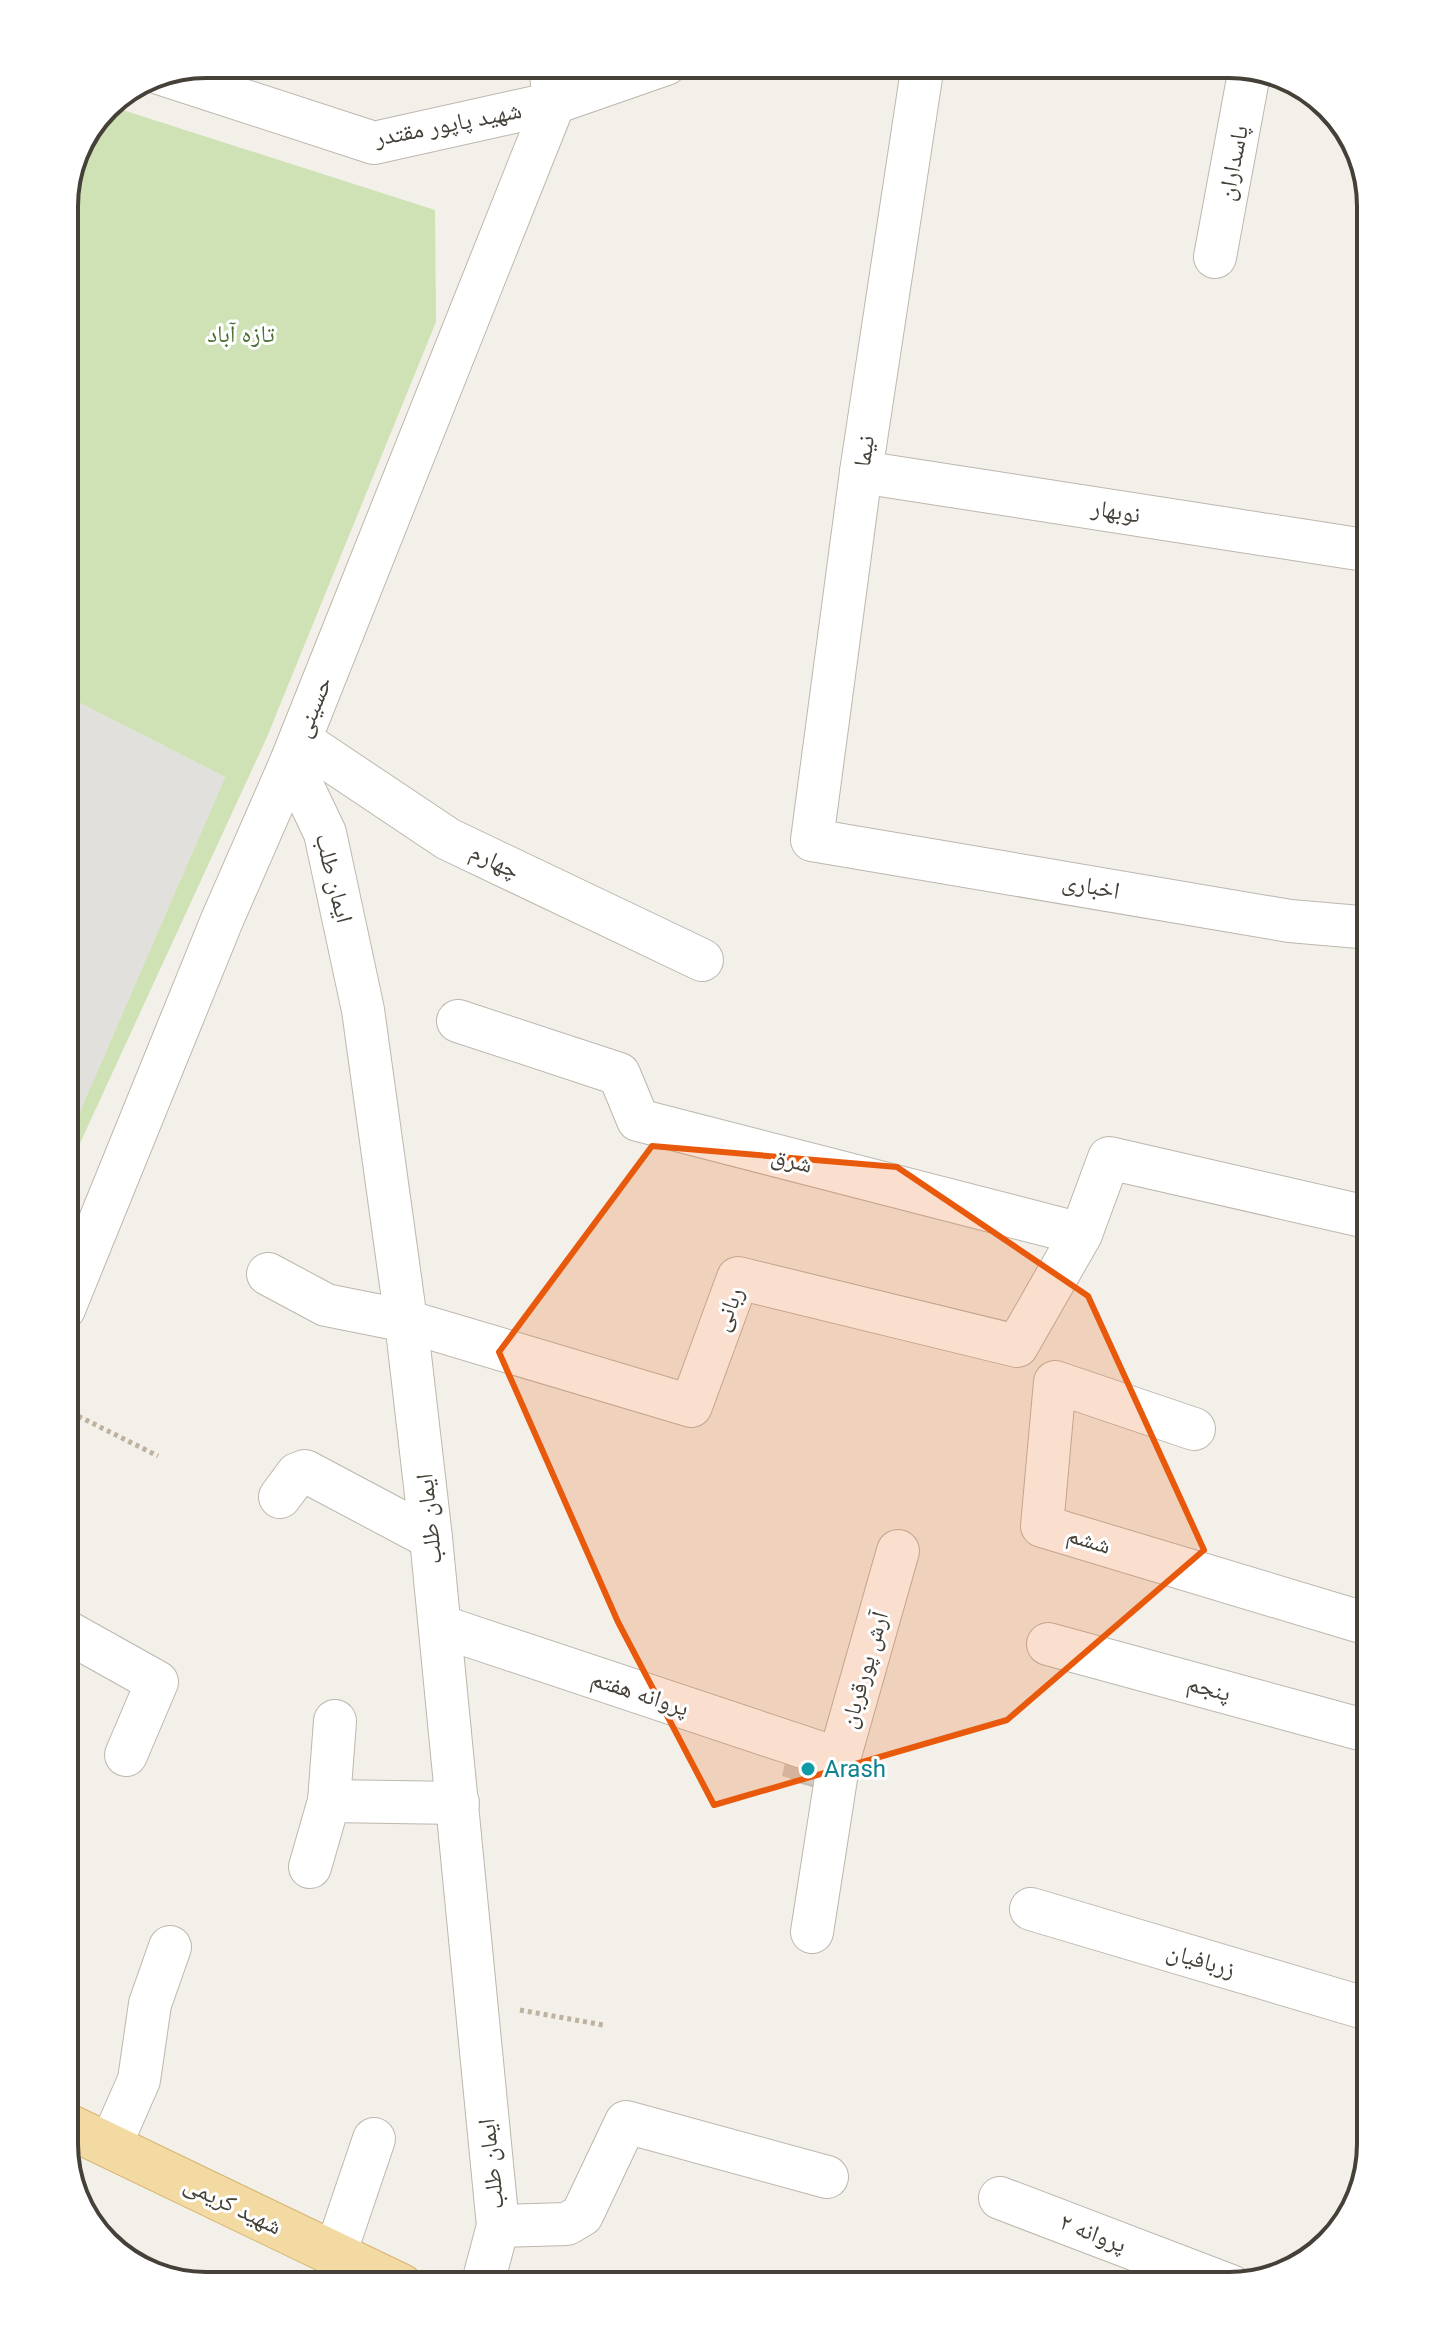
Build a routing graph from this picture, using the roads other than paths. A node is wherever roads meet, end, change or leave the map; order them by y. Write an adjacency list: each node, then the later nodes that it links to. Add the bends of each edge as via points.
1 (586, 78): 5 (street)
2 (921, 78): 7 (street, نیما)
3 (1248, 79): 6 (street, پاسداران)
4 (181, 80): 5 (street, شهید پاپور مقتدر, via 374,143)
5 (552, 84): 9 (street, حسینی)
6 (1215, 257)
7 (861, 472): 8 (street, نوبهار); 10 (street, نیما)
8 (1357, 549)
9 (295, 751): 12 (street, چهارم, via 448,839); 14 (street, حسینی); 20 (street, ایمان طلب, via 325,833 363,1010)
10 (812, 840): 11 (street, اخباری, via 1290,921)
11 (1357, 927)
12 (702, 960)
13 (458, 1021): 17 (street, شرق, via 619,1074 638,1120)
14 (105, 1209): 16 (street); 19 (street, حسینی)
15 (1357, 1215): 17 (street, via 1109,1158)
16 (78, 1232)
17 (1081, 1234): 20 (street, ربانی, via 1017,1346 738,1278 691,1406)
18 (268, 1274): 20 (street, via 326,1305)
19 (78, 1275)
20 (406, 1321): 23 (street, ایمان طلب)
21 (1194, 1429): 25 (street, ششم, via 1055,1382 1042,1526)
22 (280, 1497): 23 (street, via 305,1471)
23 (431, 1538): 26 (street, ایمان طلب)
24 (898, 1551): 32 (street, آرش پورقربان)
25 (1357, 1621)
26 (440, 1626): 32 (street, پروانه هفتم); 34 (street, ایمان طلب)
27 (78, 1638): 31 (street, via 157,1682)
28 (1048, 1644): 30 (street, پنجم)
29 (335, 1721): 33 (street)
30 (1357, 1728)
31 (126, 1755)
32 (839, 1759): 37 (street, آرش پورقربان)
33 (329, 1801): 34 (street); 35 (street)
34 (458, 1803): 45 (street, ایمان طلب)
35 (310, 1867)
36 (1031, 1909): 39 (street, زربافیان)
37 (812, 1932)
38 (170, 1947): 42 (street, via 150,2004 139,2080)
39 (1357, 2006)
40 (78, 2131): 42 (main road, شهید کریمی)
41 (374, 2139): 46 (street)
42 (110, 2146): 46 (main road, شهید کریمی)
43 (827, 2177): 45 (street, via 626,2122 582,2215 567,2224)
44 (1000, 2198): 49 (street, پروانه ۲)
45 (498, 2226): 48 (street, ایمان طلب)
46 (335, 2254): 47 (main road, شهید کریمی)
47 (372, 2272)
48 (486, 2272)
49 (1194, 2272)

